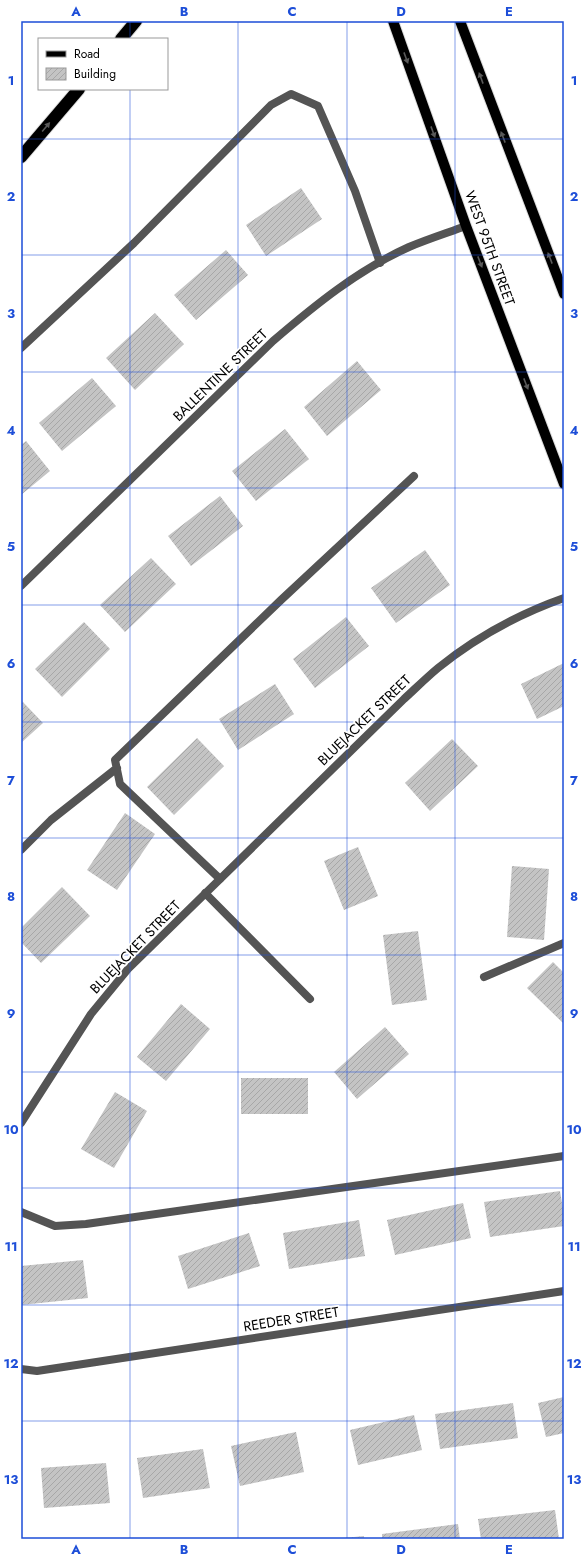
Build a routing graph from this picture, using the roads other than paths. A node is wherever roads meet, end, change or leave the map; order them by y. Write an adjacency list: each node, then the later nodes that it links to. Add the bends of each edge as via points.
1 (136, 21): 4 (highway)
2 (393, 21): 7 (main road, WEST 95TH STREET, one-way to 7)
3 (460, 21): 9 (main road, one-way to 3)
4 (122, 38)
5 (78, 90): 6 (highway, one-way to 5)
6 (21, 157)
7 (466, 226): 8 (street, BALLENTINE STREET, via 409,248); 12 (main road, WEST 95TH STREET, one-way to 12)
8 (380, 263): 10 (street, via 355,191 318,106 291,94 270,106 134,243); 13 (street, BALLENTINE STREET, via 315,305 273,341)
9 (564, 294)
10 (21, 348)
11 (414, 476): 15 (street, via 115,760)
12 (564, 484)
13 (21, 586)
14 (564, 598): 17 (street, BLUEJACKET STREET, via 541,606 491,631 438,668)
15 (117, 768): 16 (street, via 51,820); 17 (street, via 120,784)
16 (21, 850)
17 (220, 879): 18 (street, BLUEJACKET STREET)
18 (205, 893): 21 (street); 22 (street, BLUEJACKET STREET, via 128,969 91,1014)
19 (564, 943): 20 (street)
20 (484, 977)
21 (310, 999)
22 (21, 1123)
23 (564, 1156): 24 (street, via 86,1224 55,1226)
24 (21, 1212)
25 (564, 1291): 26 (street, REEDER STREET, via 37,1371)
26 (21, 1369)

